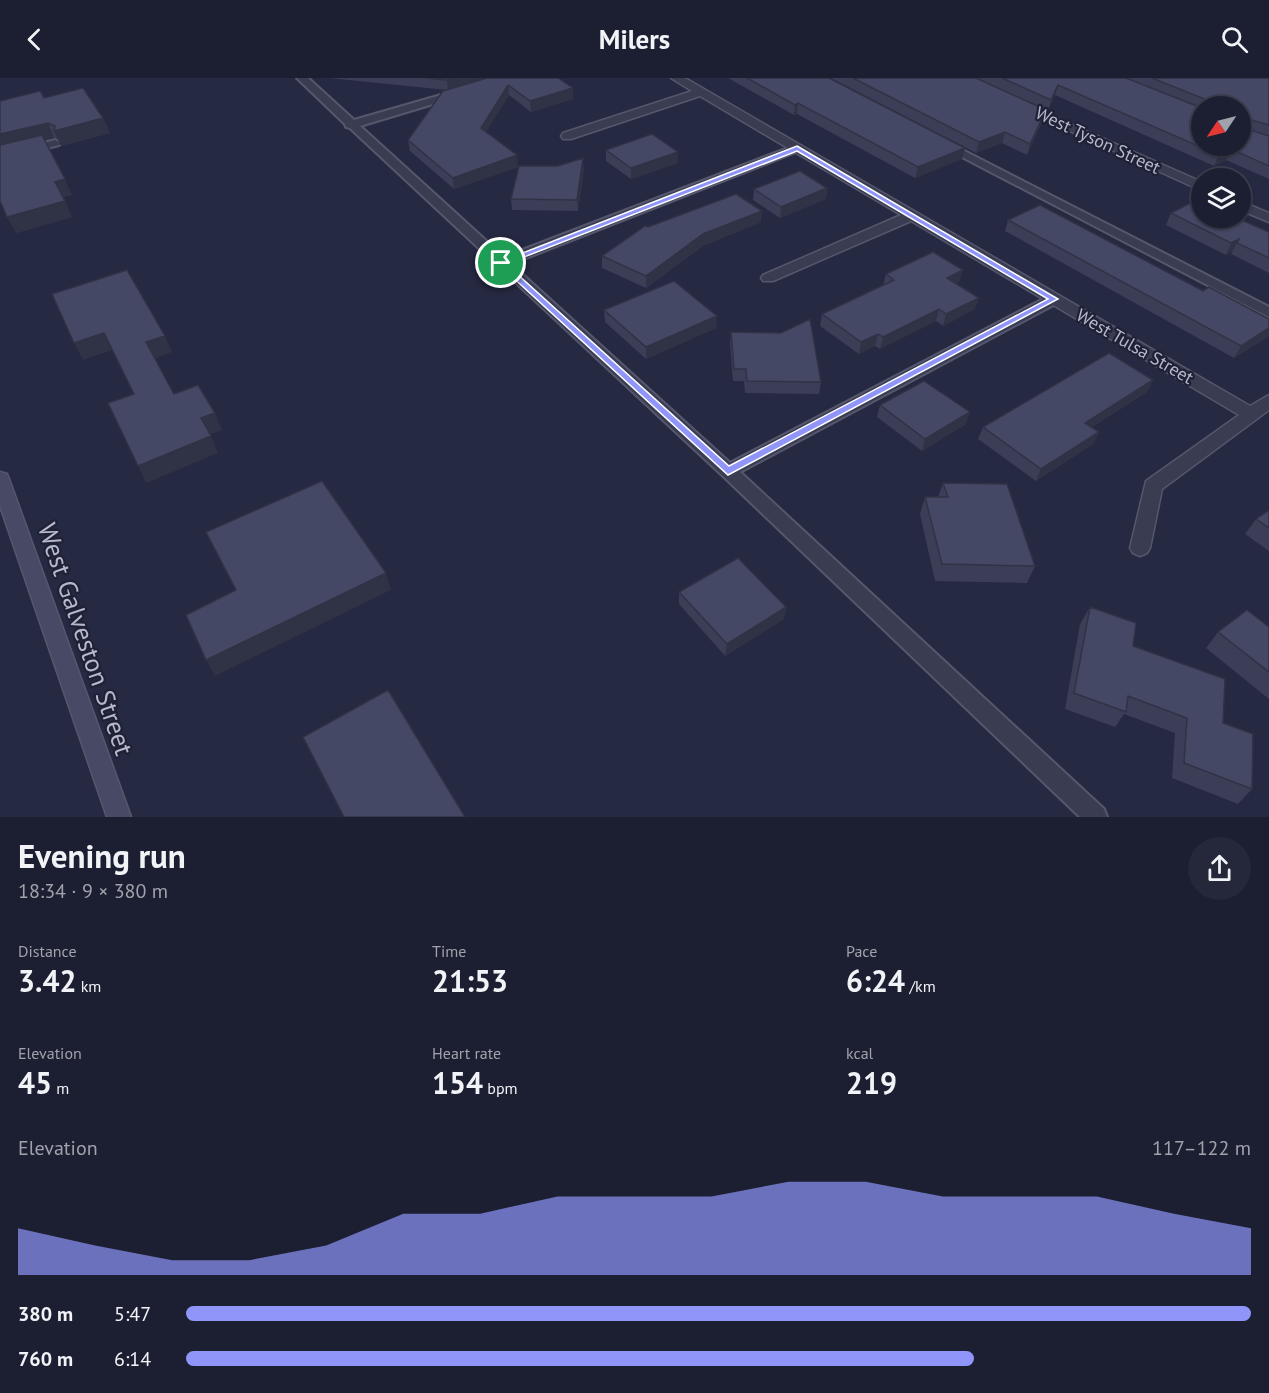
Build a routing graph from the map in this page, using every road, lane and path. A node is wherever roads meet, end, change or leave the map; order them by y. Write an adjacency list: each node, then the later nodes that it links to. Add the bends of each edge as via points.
1 (302, 78): 6 (lane)
2 (677, 78): 4 (street, West Tulsa Street)
3 (475, 88): 6 (lane)
4 (701, 92): 7 (street); 10 (street, West Tulsa Street)
5 (1006, 98): 12 (street, West Tyson Street)
6 (351, 125): 16 (lane)
7 (567, 136)
8 (933, 138): 19 (lane)
9 (55, 143): 11 (lane)
10 (797, 148): 14 (street, West Tulsa Street); 16 (lane)
11 (0, 157)
12 (1191, 182)
13 (1251, 210): 15 (street)
14 (912, 215): 17 (street); 18 (street, West Tulsa Street)
15 (1269, 218)
16 (501, 263): 22 (lane)
17 (768, 278)
18 (1054, 299): 21 (street, West Tulsa Street); 22 (lane)
19 (1269, 313)
20 (1269, 401): 21 (street)
21 (1251, 414): 24 (street, via 1154,486)
22 (728, 471): 26 (lane)
23 (0, 480): 25 (street, West Galveston Street)
24 (1140, 548)
25 (119, 817)
26 (1096, 817)

